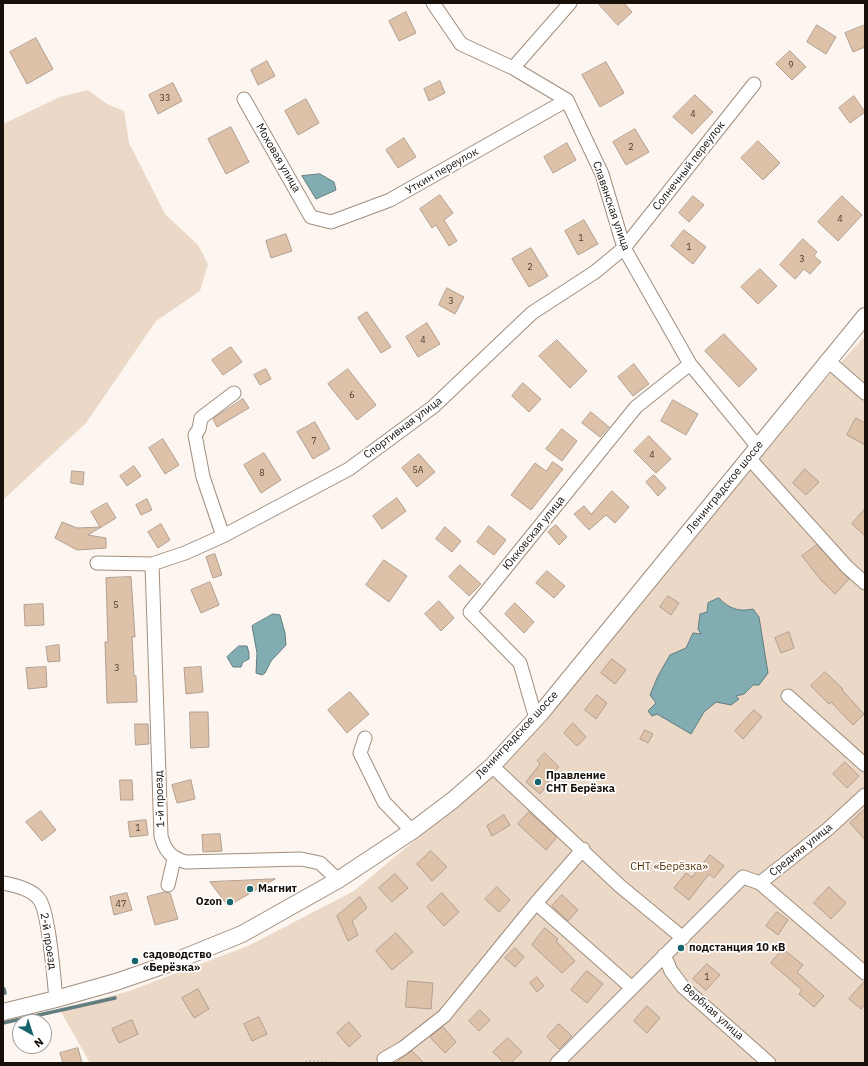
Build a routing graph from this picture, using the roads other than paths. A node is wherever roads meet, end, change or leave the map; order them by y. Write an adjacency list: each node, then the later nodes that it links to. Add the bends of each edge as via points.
1 (433, 3): 3 (street, via 461,44)
2 (570, 3): 3 (street)
3 (513, 68): 6 (street)
4 (754, 84): 8 (street, Солнечный переулок)
5 (244, 99): 7 (street, Моховая улица)
6 (567, 100): 7 (street, Уткин переулок, via 390,200 331,222); 8 (street, Славянская улица, via 602,174)
7 (311, 217)
8 (624, 248): 11 (street, Славянская улица); 15 (street, Спортивная улица, via 595,272 532,313 433,407 348,469)
9 (865, 316): 10 (main road, Ленинградское шоссе)
10 (827, 360): 12 (street); 14 (main road, Ленинградское шоссе)
11 (690, 364): 14 (street, Славянская улица); 20 (street, Юкковская улица, via 636,407 470,612 520,663)
12 (865, 392)
13 (234, 394): 15 (street, via 201,418 195,436 203,477)
14 (753, 453): 18 (street, Славянская улица, via 847,567); 20 (main road, Ленинградское шоссе)
15 (223, 536): 17 (street, Спортивная улица)
16 (97, 563): 17 (street)
17 (152, 564): 27 (street, 1-й проезд, via 161,836 164,848)
18 (865, 583)
19 (788, 696): 22 (street)
20 (536, 719): 23 (main road, Ленинградское шоссе)
21 (365, 738): 25 (street, via 360,753 369,774 384,802)
22 (865, 765)
23 (492, 766): 25 (main road, Ленинградское шоссе); 26 (street)
24 (865, 795): 30 (street, Средняя улица, via 828,829)
25 (412, 831): 28 (main road, Ленинградское шоссе)
26 (583, 849): 32 (street); 33 (street, via 620,886)
27 (174, 859): 28 (street, via 186,862 301,859 320,863); 31 (street)
28 (338, 880): 37 (main road, Ленинградское шоссе, via 242,934 141,974)
29 (3, 883): 37 (street, 2-й проезд, via 20,886 39,898 46,916)
30 (760, 883): 33 (street, Средняя улица, via 743,877); 35 (street)
31 (168, 885)
32 (536, 903): 36 (street); 39 (street, via 444,1016 403,1048)
33 (682, 938): 34 (street)
34 (664, 955): 36 (street); 41 (street, Вербная улица, via 683,987)
35 (865, 973)
36 (632, 988): 40 (street)
37 (56, 999): 38 (main road, Ленинградское шоссе)
38 (3, 1012)
39 (384, 1059)
40 (559, 1063)
41 (769, 1063)

